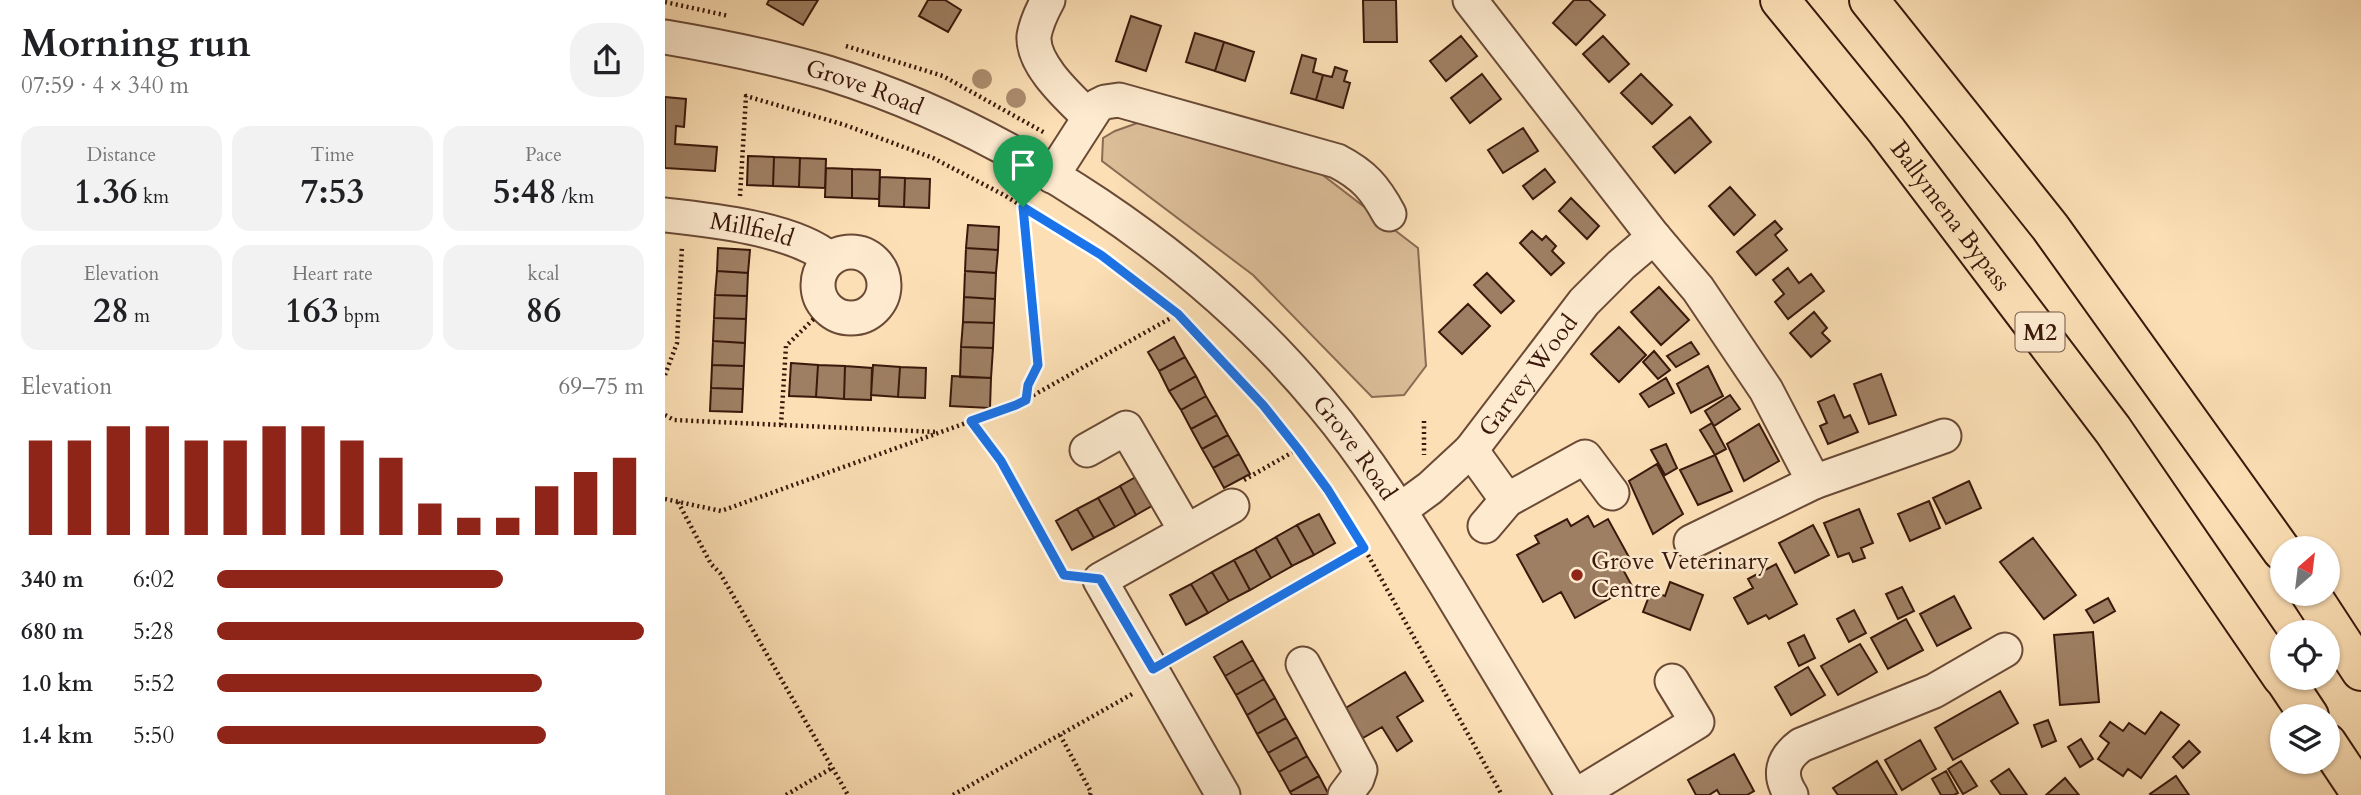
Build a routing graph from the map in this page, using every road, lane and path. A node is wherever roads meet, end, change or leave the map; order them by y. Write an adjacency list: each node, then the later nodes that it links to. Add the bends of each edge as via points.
1 (1048, 0): 6 (street, via 1035,32 1037,54)
2 (1470, 0): 12 (street)
3 (1780, 0): 41 (highway, Ballymena Bypass / M2, via 1886,130 2105,419)
4 (1869, 0): 35 (highway, via 2050,227)
5 (665, 37): 7 (street, Grove Road, via 828,73 934,113)
6 (1089, 117): 7 (street); 9 (street, via 1100,104 1125,101 1338,161 1359,172)
7 (1052, 176): 32 (street, Grove Road, via 1184,268 1265,341 1322,404)
8 (1023, 207): 11 (path, via 933,158 845,125 746,96); 15 (path, via 1101,255); 17 (path, via 1038,365)
9 (1389, 214)
10 (674, 216): 11 (street, Millfield); 16 (path, via 677,343)
11 (738, 226): 13 (street, Millfield, via 790,236)
12 (1654, 237): 25 (street, Garvey Wood, via 1584,302); 26 (street, via 1733,338)
13 (830, 259): 14 (street, via 818,276 817,287); 14 (street, via 850,252 862,254 879,267 884,289 881,300 865,315 844,318)
14 (826, 307): 20 (path, via 786,346)
15 (1178, 314): 17 (path); 23 (path)
16 (665, 375)
17 (1026, 400): 19 (path)
18 (665, 415): 20 (path, via 674,420)
19 (971, 421): 21 (path); 38 (path, via 1001,461 1064,575)
20 (781, 425): 21 (path)
21 (940, 432): 30 (path, via 721,511)
22 (1944, 436): 26 (street)
23 (1298, 449): 31 (path, via 1243,481); 37 (path)
24 (1087, 450): 34 (street, via 1126,428)
25 (1471, 450): 29 (street); 32 (street, Garvey Wood)
26 (1814, 482): 36 (street)
27 (1612, 492): 29 (street, via 1585,457)
28 (665, 499): 30 (path)
29 (1507, 500): 33 (street)
30 (677, 502): 48 (path)
31 (1232, 506): 34 (street)
32 (1401, 510): 57 (street, Grove Road)
33 (1485, 526)
34 (1187, 531): 38 (street)
35 (2271, 536)
36 (1691, 542)
37 (1364, 548): 44 (path); 56 (path)
38 (1100, 579): 44 (street)
39 (2318, 606): 43 (highway)
40 (2005, 650): 58 (street, via 1934,691 1801,745 1790,753 1783,768)
41 (2270, 660)
42 (1303, 664): 55 (street, via 1360,770)
43 (2361, 671)
44 (1156, 674): 46 (path); 54 (street)
45 (1672, 681): 57 (street, via 1697,722)
46 (1060, 735): 52 (path); 53 (path)
47 (2340, 762): 49 (highway)
48 (832, 768): 50 (path); 51 (path)
49 (2361, 794)
50 (786, 795)
51 (848, 795)
52 (953, 795)
53 (1090, 795)
54 (1223, 795)
55 (1345, 795)
56 (1502, 795)
57 (1575, 795)
58 (1791, 795)

